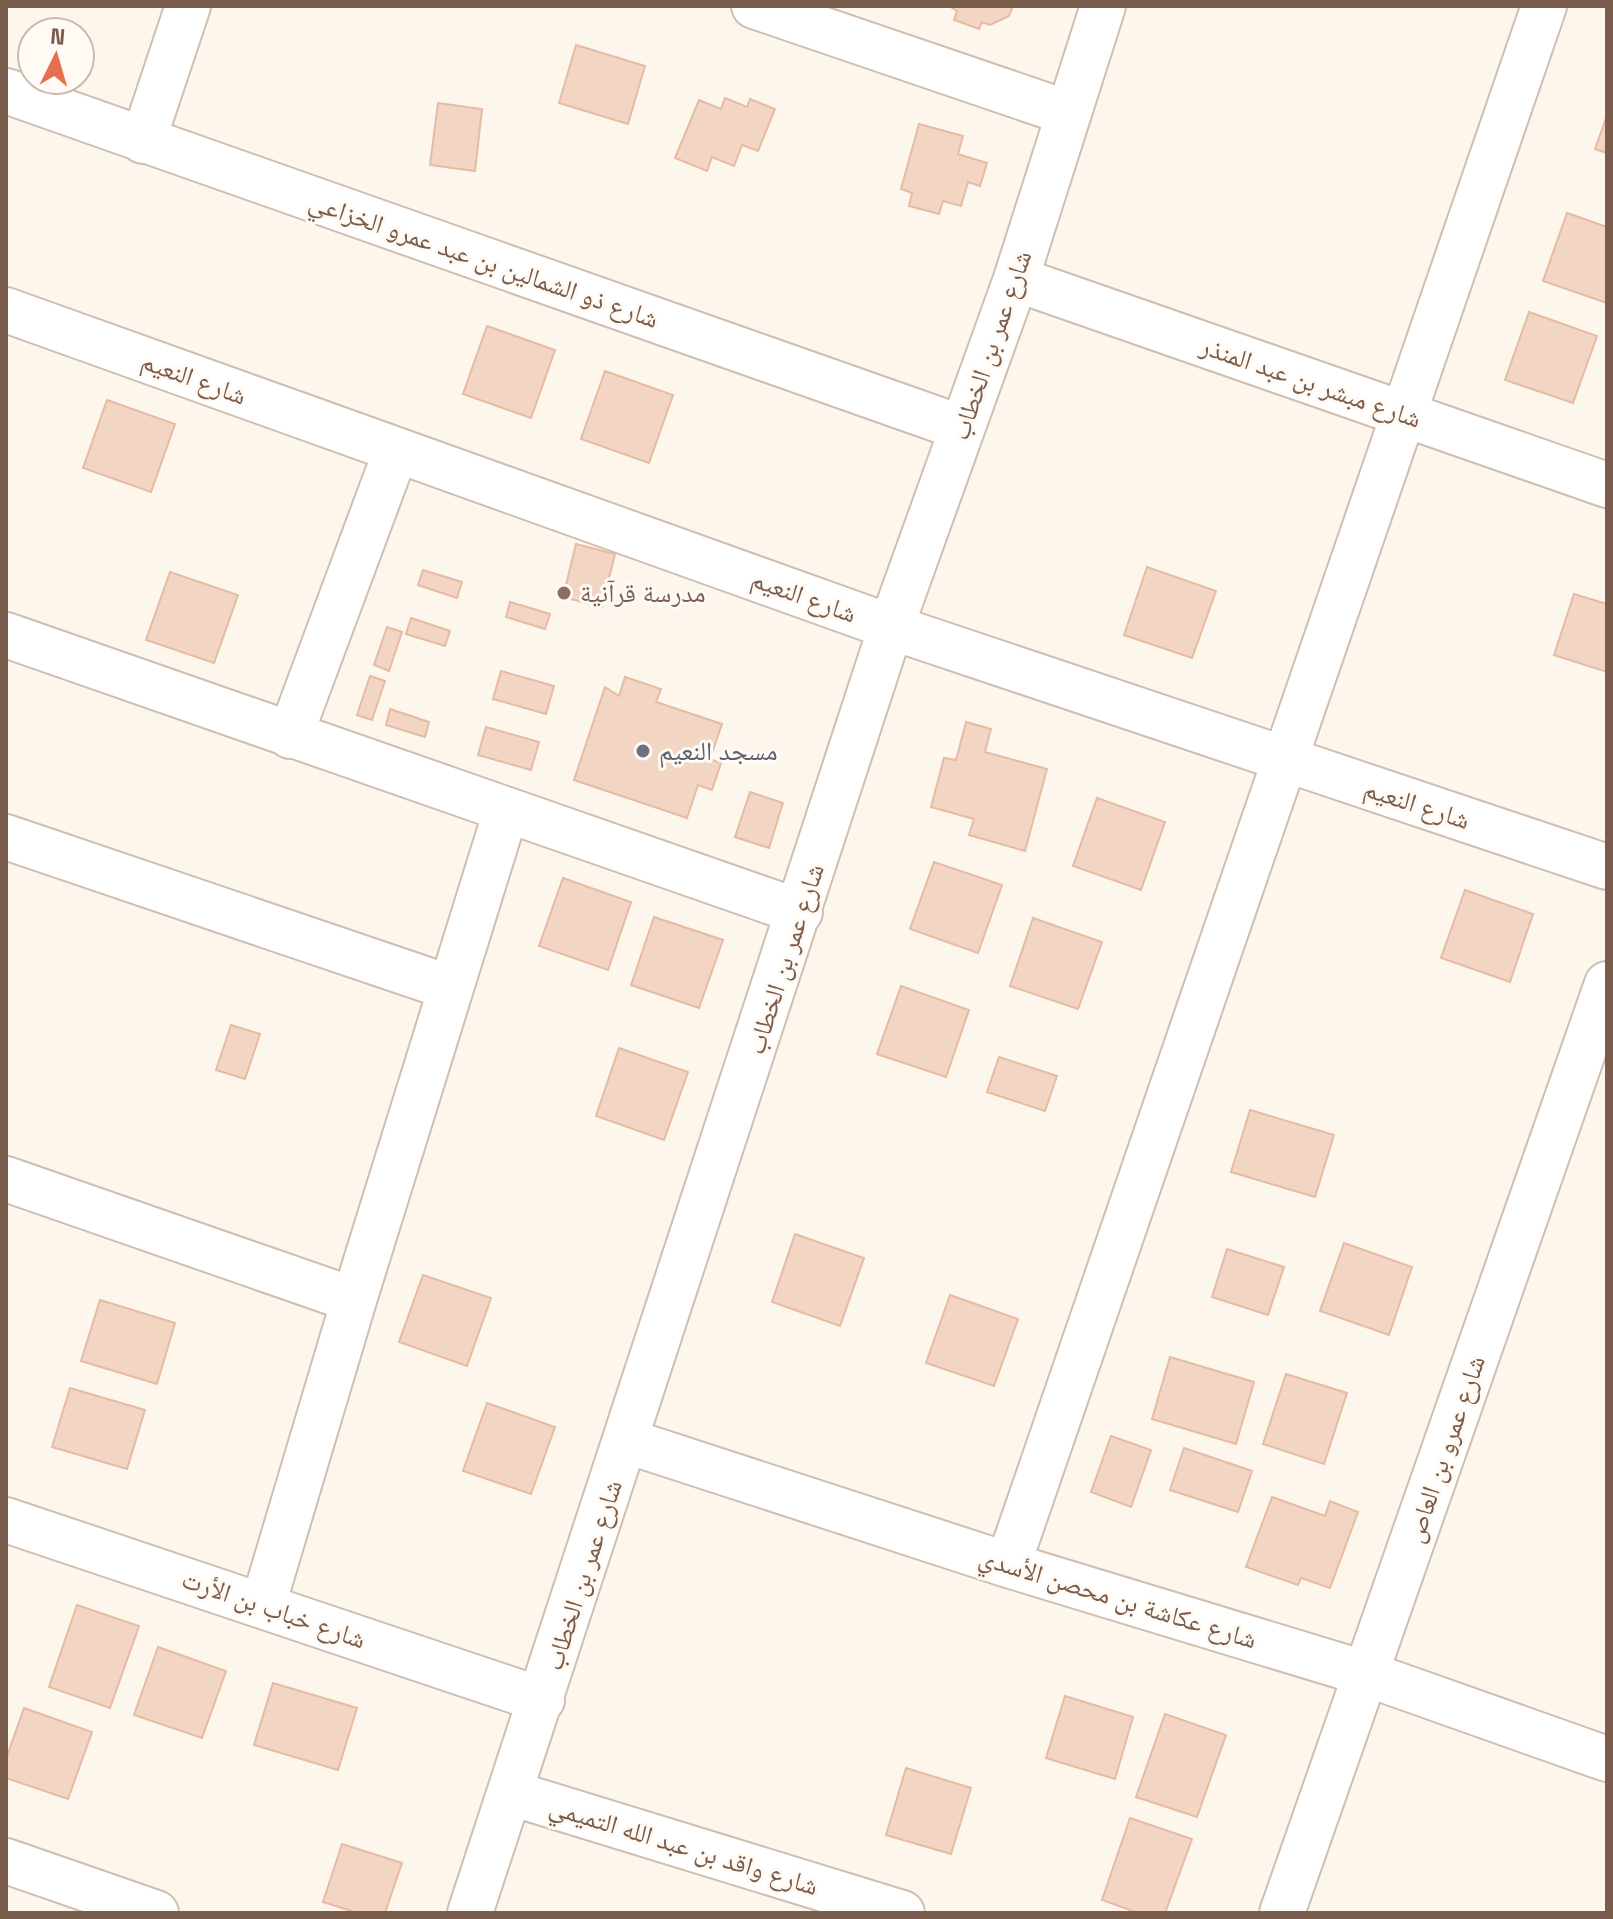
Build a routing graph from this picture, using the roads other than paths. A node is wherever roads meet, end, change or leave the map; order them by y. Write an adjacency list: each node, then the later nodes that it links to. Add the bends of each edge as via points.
1 (188, 6): 7 (street)
2 (754, 6): 6 (street)
3 (1103, 6): 6 (street, شارع عمر بن الخطاب)
4 (1544, 6): 10 (street)
5 (6, 91): 7 (street, شارع ذو الشمالين بن عبد عمرو الخزاعي)
6 (1068, 113): 8 (street, شارع عمر بن الخطاب)
7 (143, 141): 11 (street, شارع ذو الشمالين بن عبد عمرو الخزاعي)
8 (1016, 279): 10 (street, شارع مبشر بن عبد المنذر); 11 (street, شارع عمر بن الخطاب)
9 (6, 310): 12 (street, شارع النعيم)
10 (1405, 415): 13 (street, شارع مبشر بن عبد المنذر); 17 (street)
11 (962, 428): 14 (street, شارع عمر بن الخطاب)
12 (396, 451): 14 (street, شارع النعيم); 16 (street)
13 (1607, 485)
14 (891, 627): 17 (street, شارع النعيم); 21 (street, شارع عمر بن الخطاب)
15 (6, 635): 16 (street)
16 (290, 736): 18 (street)
17 (1287, 761): 20 (street, شارع النعيم); 28 (street)
18 (506, 811): 21 (street); 23 (street)
19 (6, 837): 23 (street)
20 (1607, 867)
21 (800, 912): 26 (street, شارع عمر بن الخطاب)
22 (1607, 984): 30 (street, شارع عمرو بن العاص)
23 (451, 988): 25 (street)
24 (6, 1179): 25 (street)
25 (354, 1300): 29 (street)
26 (627, 1441): 28 (street, شارع عكاشة بن محصن الأسدي); 31 (street, شارع عمر بن الخطاب)
27 (6, 1520): 29 (street, شارع خباب بن الأرت)
28 (1008, 1565): 30 (street, شارع عكاشة بن محصن الأسدي)
29 (263, 1605): 31 (street, شارع خباب بن الأرت)
30 (1367, 1674): 32 (street, شارع عكاشة بن محصن الأسدي); 38 (street, شارع عمرو بن العاص)
31 (542, 1700): 33 (street, شارع عمر بن الخطاب)
32 (1607, 1759)
33 (511, 1793): 36 (street, شارع عمر بن الخطاب); 37 (street, شارع واقد بن عبد الله التميمي)
34 (6, 1861): 35 (street)
35 (156, 1913)
36 (470, 1913)
37 (902, 1913)
38 (1282, 1913)

